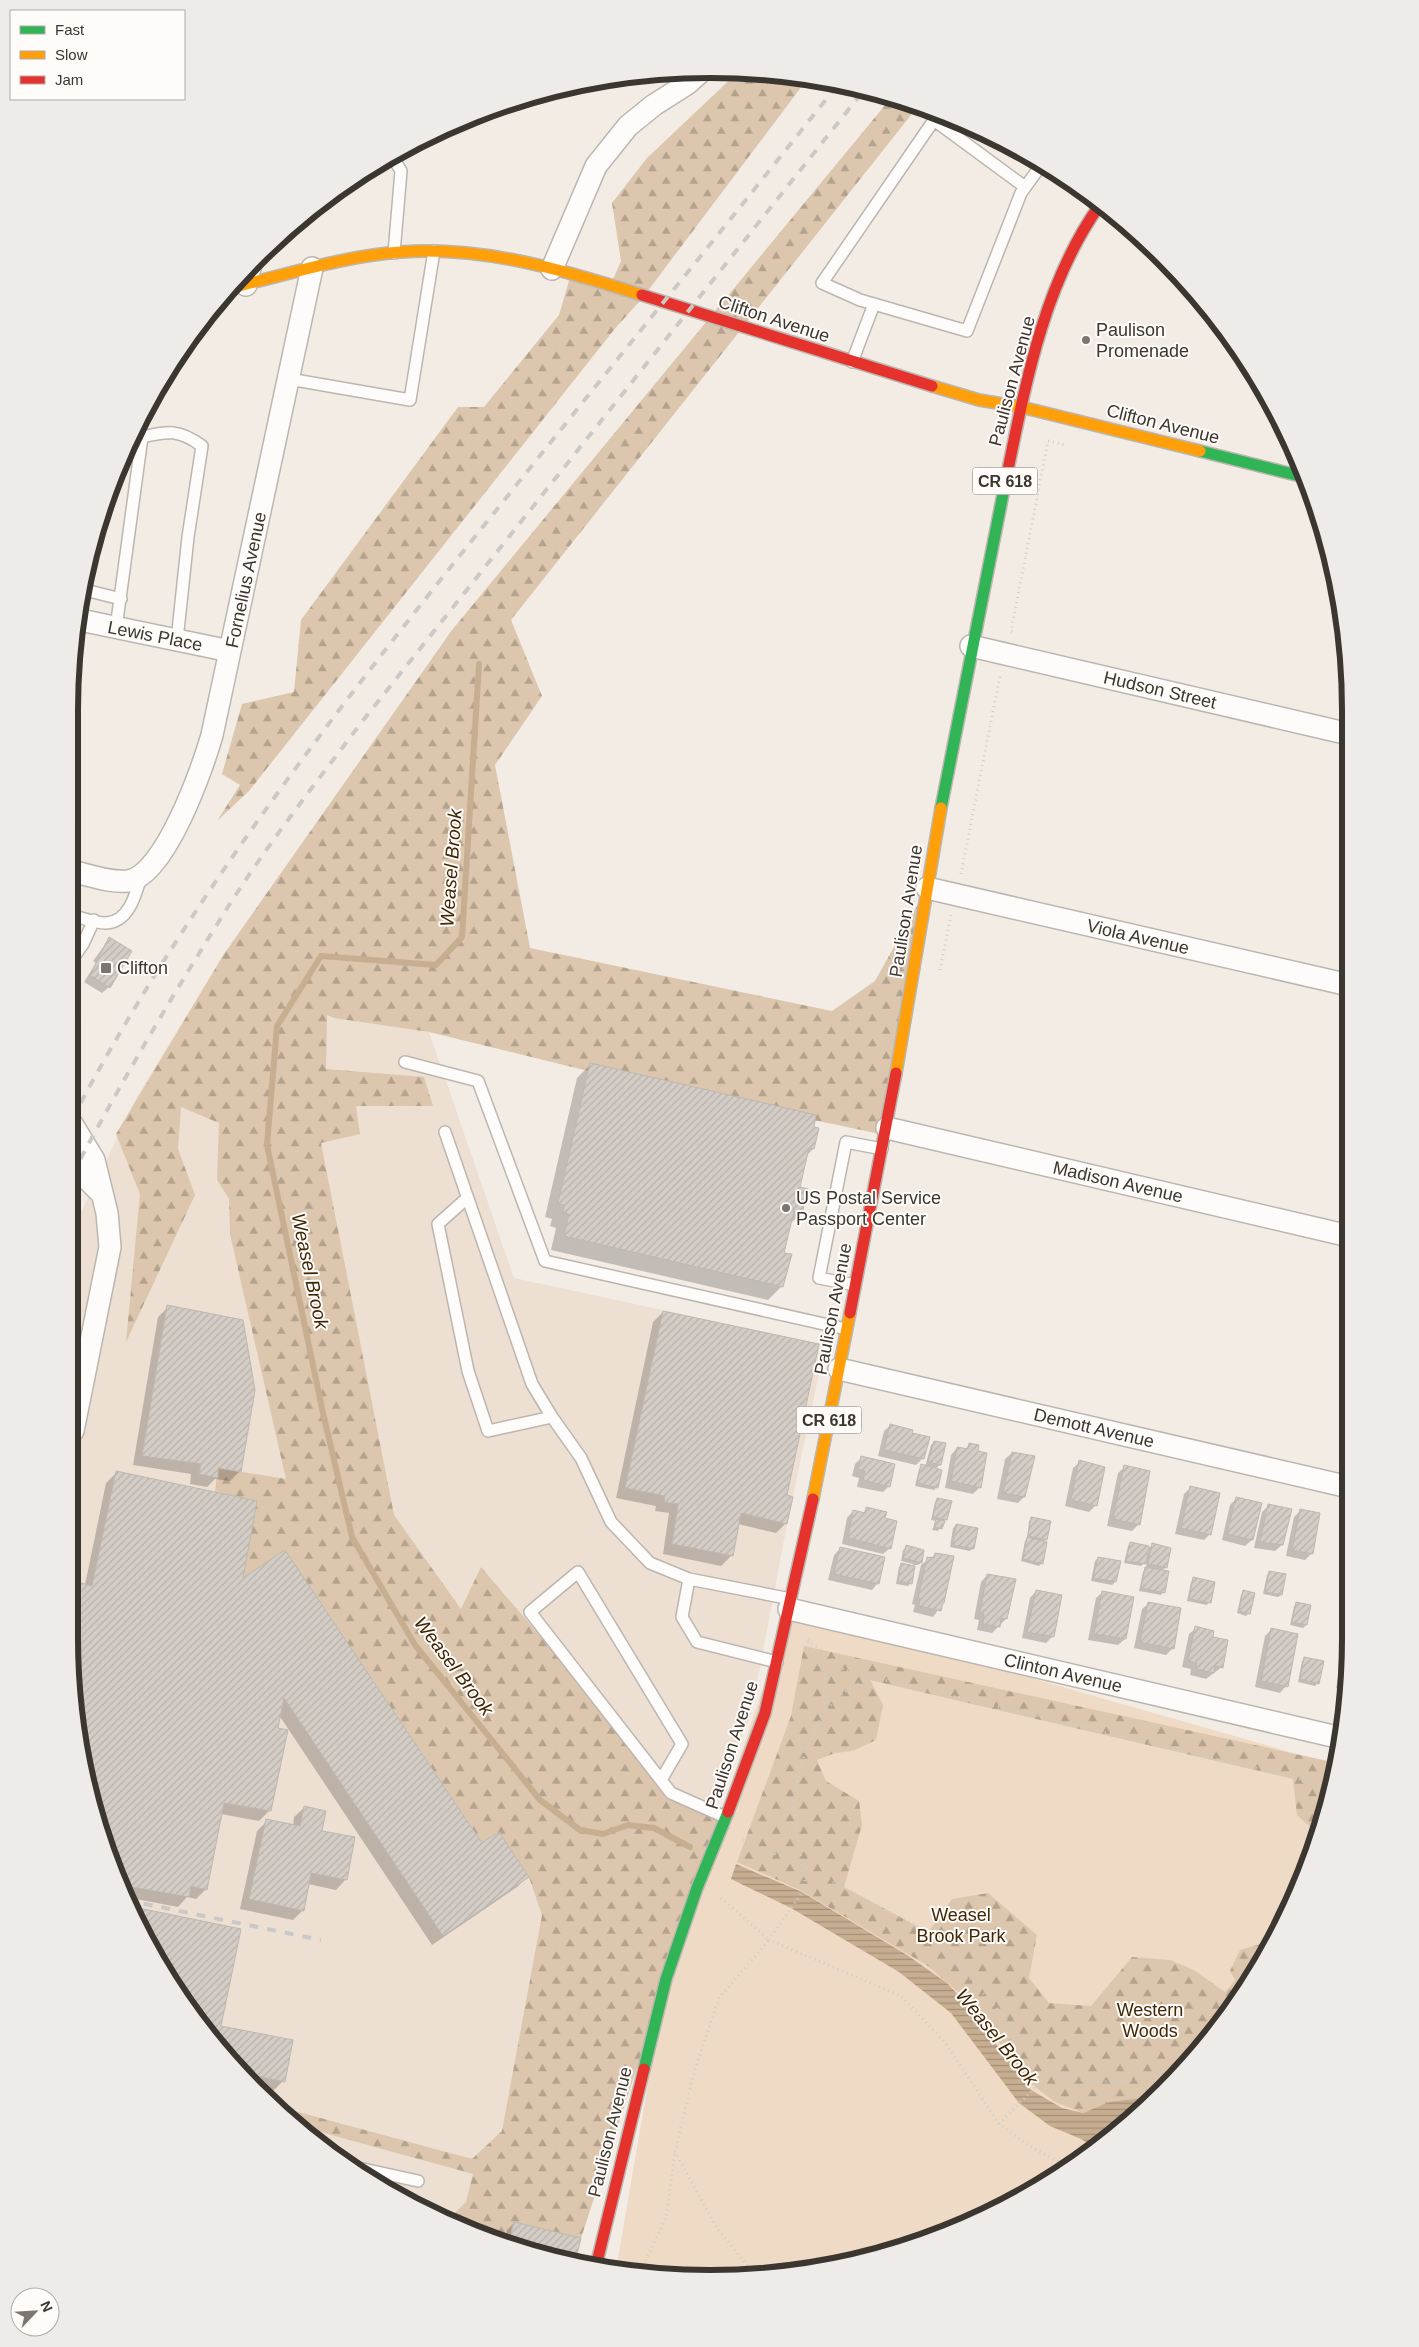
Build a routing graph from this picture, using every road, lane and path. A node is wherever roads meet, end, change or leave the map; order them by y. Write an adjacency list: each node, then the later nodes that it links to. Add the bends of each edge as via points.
1 (693, 78): 11 (street, via 628,126 596,166)
2 (933, 119): 13 (lane, via 822,283)
3 (944, 123): 6 (lane)
4 (396, 161): 9 (lane, via 401,171)
5 (1038, 170): 6 (lane)
6 (1025, 187): 13 (lane, via 967,331)
7 (1098, 211): 16 (main road, Paulison Avenue / CR 618, via 1086,226 1056,288)
8 (434, 251): 9 (main road, Clifton Avenue); 11 (main road, Clifton Avenue, via 466,252); 15 (lane, via 410,400)
9 (394, 253): 10 (main road, Clifton Avenue)
10 (312, 268): 12 (main road, Clifton Avenue); 15 (street, Fornelius Avenue)
11 (552, 269): 14 (main road, Clifton Avenue)
12 (240, 286)
13 (874, 304): 14 (lane)
14 (852, 362): 16 (main road, Clifton Avenue, via 979,400)
15 (289, 379): 30 (street, Fornelius Avenue)
16 (1020, 408): 20 (main road, Clifton Avenue); 29 (main road, Paulison Avenue / CR 618)
17 (1067, 446): 27 (path, via 1048,441 1011,631)
18 (140, 453): 19 (lane); 24 (lane); 28 (lane, via 142,437 166,431 190,437 202,446)
19 (132, 454)
20 (1296, 475)
21 (1297, 500): 22 (path)
22 (1307, 503)
23 (89, 591): 24 (lane)
24 (120, 599): 26 (lane)
25 (84, 621): 26 (street, Lewis Place)
26 (116, 628): 28 (street, Lewis Place)
27 (1020, 634)
28 (177, 640): 30 (street, Lewis Place)
29 (971, 646): 32 (street, Hudson Street); 36 (main road, Paulison Avenue / CR 618, via 948,758)
30 (230, 651): 34 (street, Fornelius Avenue, via 202,770 170,836 150,868)
31 (1009, 678): 35 (path, via 999,676)
32 (1342, 732)
33 (78, 872): 34 (street, via 129,881)
34 (141, 876): 39 (lane, via 134,901 122,915 106,923)
35 (960, 877)
36 (927, 888): 42 (street, Viola Avenue); 44 (main road, Paulison Avenue / CR 618)
37 (78, 917): 39 (lane)
38 (961, 917): 41 (path, via 952,914)
39 (94, 920): 40 (lane)
40 (78, 950)
41 (940, 971)
42 (1342, 983)
43 (405, 1062): 53 (lane, via 478,1081 545,1261)
44 (887, 1128): 47 (main road, Paulison Avenue / CR 618); 51 (street, Madison Avenue)
45 (444, 1132): 50 (lane)
46 (78, 1134): 49 (street, via 94,1160)
47 (882, 1149): 52 (main road, Paulison Avenue / CR 618); 52 (lane, via 846,1142 820,1268 819,1278)
48 (78, 1170): 49 (street)
49 (101, 1193): 55 (street, via 107,1213 110,1248)
50 (467, 1198): 56 (lane, via 532,1384); 56 (lane, via 438,1224 468,1371 488,1431)
51 (1342, 1234)
52 (856, 1285): 53 (main road, Paulison Avenue / CR 618)
53 (846, 1329): 54 (main road, Paulison Avenue / CR 618)
54 (839, 1369): 57 (street, Demott Avenue); 59 (main road, Paulison Avenue / CR 618)
55 (78, 1406)
56 (552, 1417): 58 (lane, via 581,1458 612,1522 650,1563)
57 (1342, 1485)
58 (689, 1579): 59 (lane); 62 (lane, via 682,1617 698,1642)
59 (790, 1604): 62 (main road, Paulison Avenue / CR 618); 65 (street, Clinton Avenue)
60 (814, 1638): 61 (path, via 805,1636)
61 (803, 1645)
62 (777, 1662): 68 (main road, Paulison Avenue / CR 618, via 765,1713)
63 (871, 1677): 64 (path, via 844,1692); 64 (path, via 844,1670 808,1640 827,1682); 67 (path)
64 (824, 1712): 70 (path, via 804,1754 793,1804)
65 (1333, 1737)
66 (661, 1780): 66 (lane, via 530,1612 578,1572 682,1744); 68 (lane, via 671,1792)
67 (1324, 1783)
68 (727, 1818): 80 (main road, Paulison Avenue / CR 618, via 697,1888 666,1979)
69 (746, 1831): 70 (path, via 743,1840)
70 (802, 1866): 72 (path, via 805,1883 802,1892); 73 (path, via 928,1932)
71 (721, 1898): 72 (path)
72 (769, 1940): 75 (path, via 901,1996 944,2041); 76 (path, via 719,1998 694,2072)
73 (1051, 2071): 74 (path, via 1061,2077 1098,2082); 75 (path)
74 (1165, 2075)
75 (998, 2124): 77 (path)
76 (675, 2152): 81 (path, via 666,2218); 82 (path, via 717,2228)
77 (1061, 2163)
78 (370, 2170): 79 (lane)
79 (418, 2181)
80 (598, 2259)
81 (643, 2266)
82 (750, 2268)

